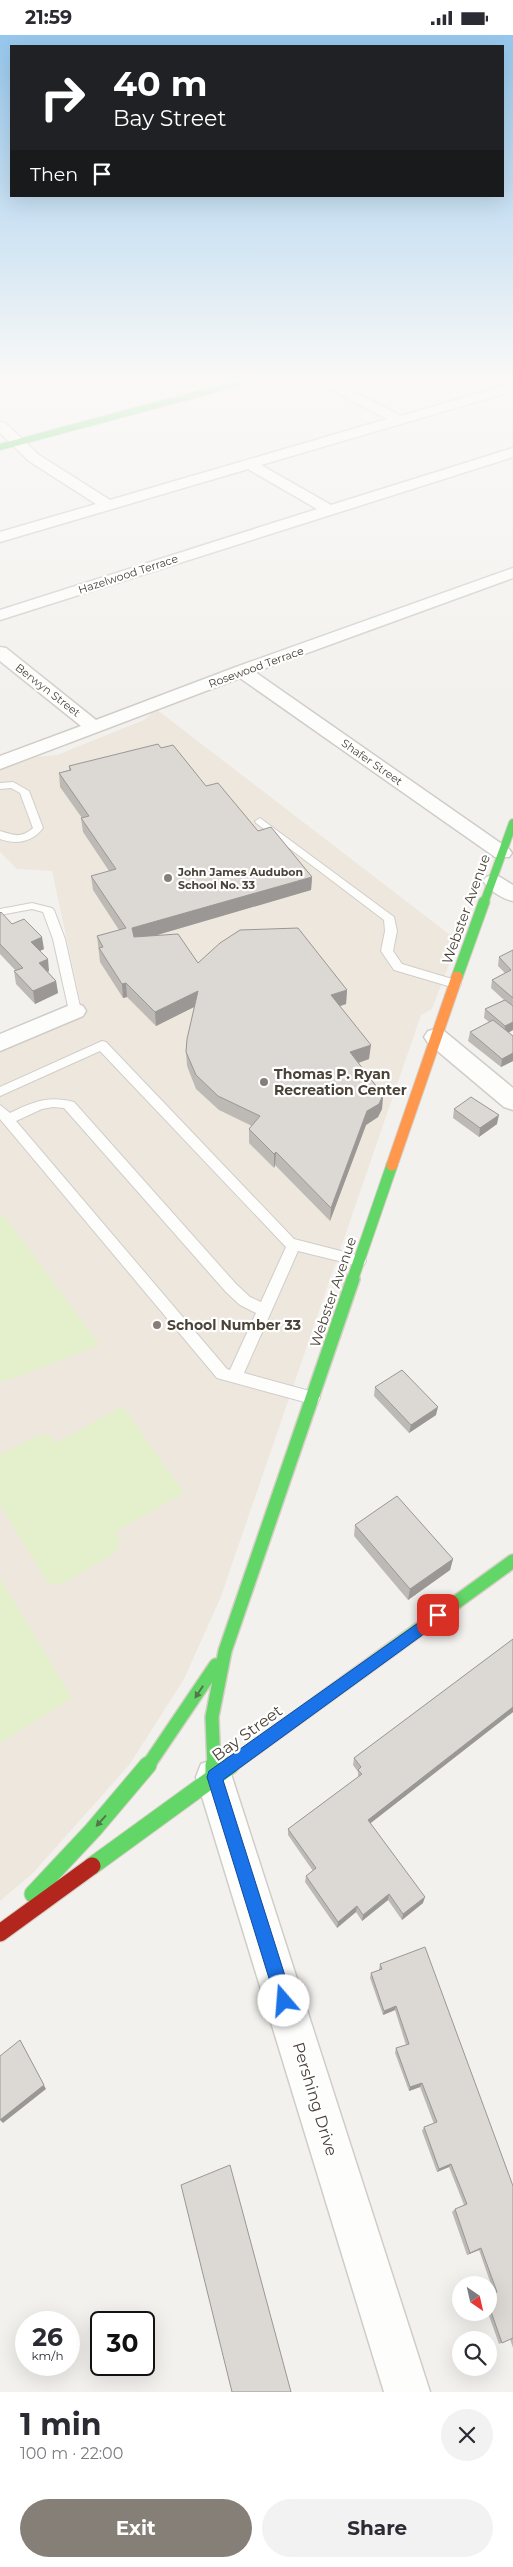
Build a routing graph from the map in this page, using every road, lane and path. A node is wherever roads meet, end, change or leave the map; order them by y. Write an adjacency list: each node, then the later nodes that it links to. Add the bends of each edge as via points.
1 (86, 491): 5 (street)
2 (156, 491): 5 (street)
3 (296, 491): 6 (street)
4 (389, 491): 6 (street, Hazelwood Terrace)
5 (107, 505): 7 (street)
6 (329, 510): 9 (street, Hazelwood Terrace)
7 (0, 537)
8 (513, 573): 11 (street, Rosewood Terrace)
9 (0, 615)
10 (0, 653): 12 (street, Berwyn Street)
11 (242, 671): 12 (street, Rosewood Terrace); 18 (street, Shafer Street)
12 (95, 728): 13 (street, Rosewood Terrace)
13 (0, 763)
14 (0, 787): 17 (lane, via 13,785 24,791 38,828 30,836 22,838)
15 (260, 821): 22 (lane, via 390,919 388,951 398,967)
16 (513, 823): 18 (street, Webster Avenue)
17 (0, 834)
18 (502, 853): 19 (street, Webster Avenue)
19 (492, 881): 20 (street); 22 (street, Webster Avenue)
20 (513, 895)
21 (0, 912): 23 (lane, via 32,906 48,910 59,939)
22 (456, 984): 24 (street, Webster Avenue)
23 (75, 1011): 25 (street)
24 (436, 1037): 27 (street); 30 (street, Webster Avenue)
25 (0, 1043)
26 (0, 1092): 29 (lane, via 102,1045 289,1243)
27 (513, 1101)
28 (4, 1115): 31 (lane, via 47,1102 60,1101 68,1105 231,1288 245,1301); 32 (lane, via 222,1375)
29 (294, 1244): 30 (lane); 31 (lane)
30 (360, 1261): 33 (street, Webster Avenue)
31 (264, 1311): 32 (lane)
32 (234, 1378): 33 (lane)
33 (312, 1398): 35 (street, Webster Avenue)
34 (513, 1561): 36 (street, Bay Street)
35 (225, 1651): 36 (street, Webster Avenue, via 212,1717); 37 (street, one-way to 37, via 149,1763 101,1821)
36 (214, 1777): 37 (street, Bay Street); 38 (street, Pershing Drive)
37 (0, 1931)
38 (407, 2392)

